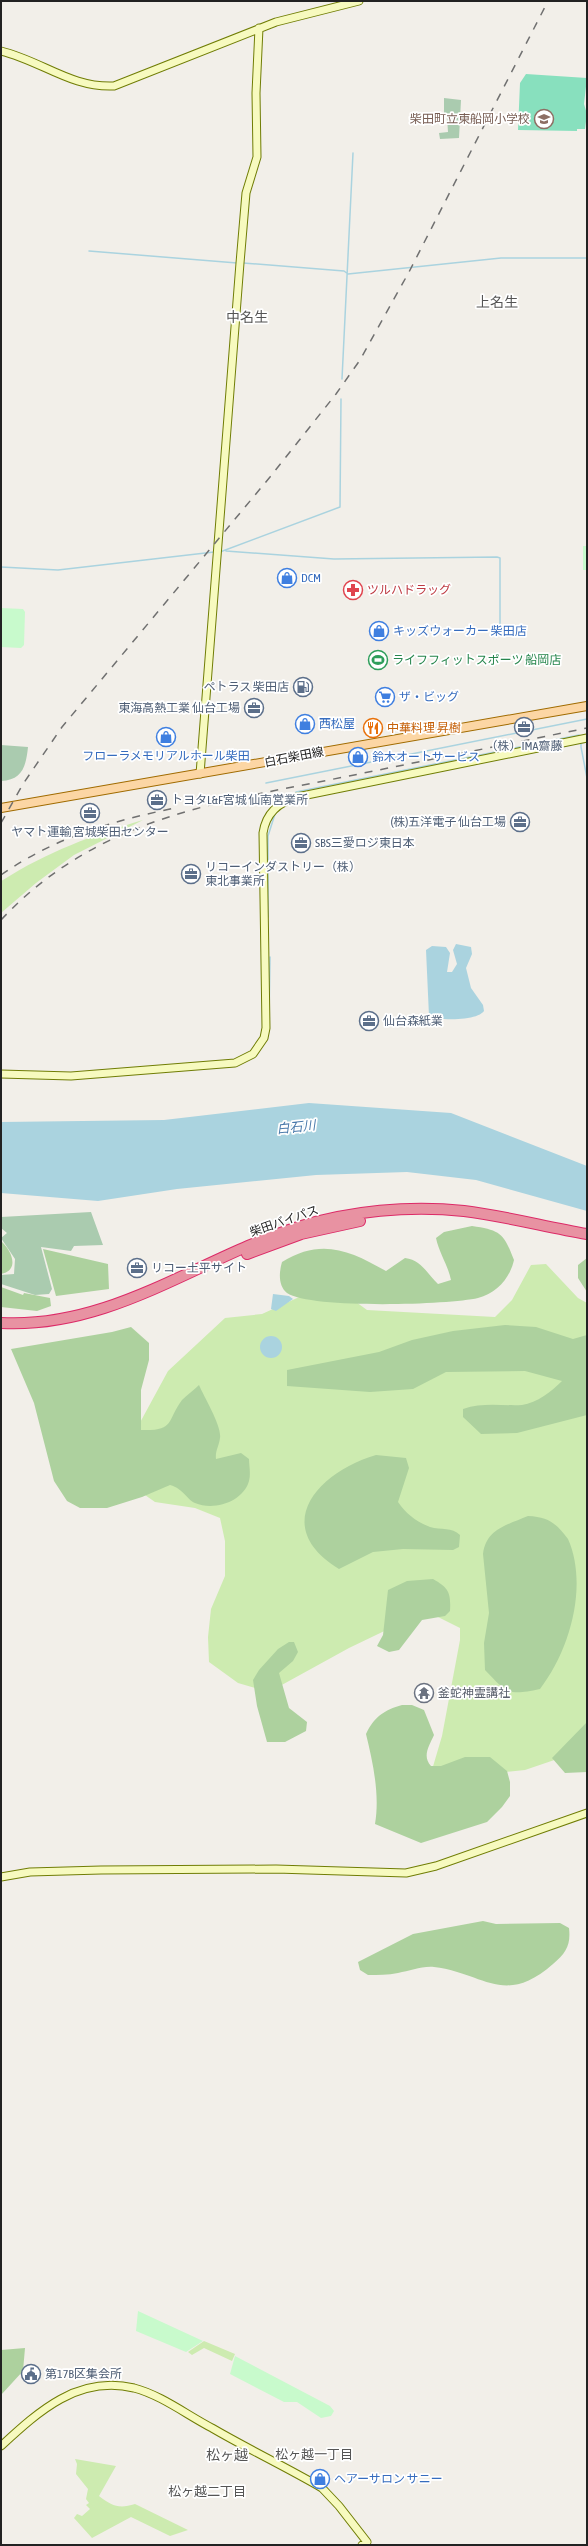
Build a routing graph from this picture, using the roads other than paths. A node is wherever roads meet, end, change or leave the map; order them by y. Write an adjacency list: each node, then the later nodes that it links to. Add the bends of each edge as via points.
1 (359, 1): 2 (street, via 294,16)
2 (259, 28): 3 (street, via 114,86 80,83 42,64); 6 (street, via 256,157 246,193)
3 (1, 51)
4 (587, 706): 6 (main road, 白石柴田線)
5 (587, 738): 8 (street, via 297,797 277,806 268,818 263,833 266,1028 259,1047 244,1060 216,1065 71,1076)
6 (200, 774): 7 (main road, 白石柴田線)
7 (1, 808)
8 (1, 1074)
9 (587, 1234): 12 (highway, 柴田バイパス, via 447,1210 387,1211 332,1218 266,1239 121,1303)
10 (587, 1240): 12 (highway, 柴田バイパス, via 487,1221 445,1216 410,1215 354,1222 326,1227 274,1243 133,1305 90,1318)
11 (1, 1323): 12 (highway, 柴田バイパス)
12 (54, 1323): 13 (highway, 柴田バイパス)
13 (1, 1329)
14 (587, 1813): 15 (street, via 436,1866 406,1873 276,1869 109,1870 30,1872)
15 (1, 1877)
16 (1, 2446): 17 (street, via 64,2395 93,2387 134,2388 178,2409 322,2488 367,2542)
17 (362, 2545)

